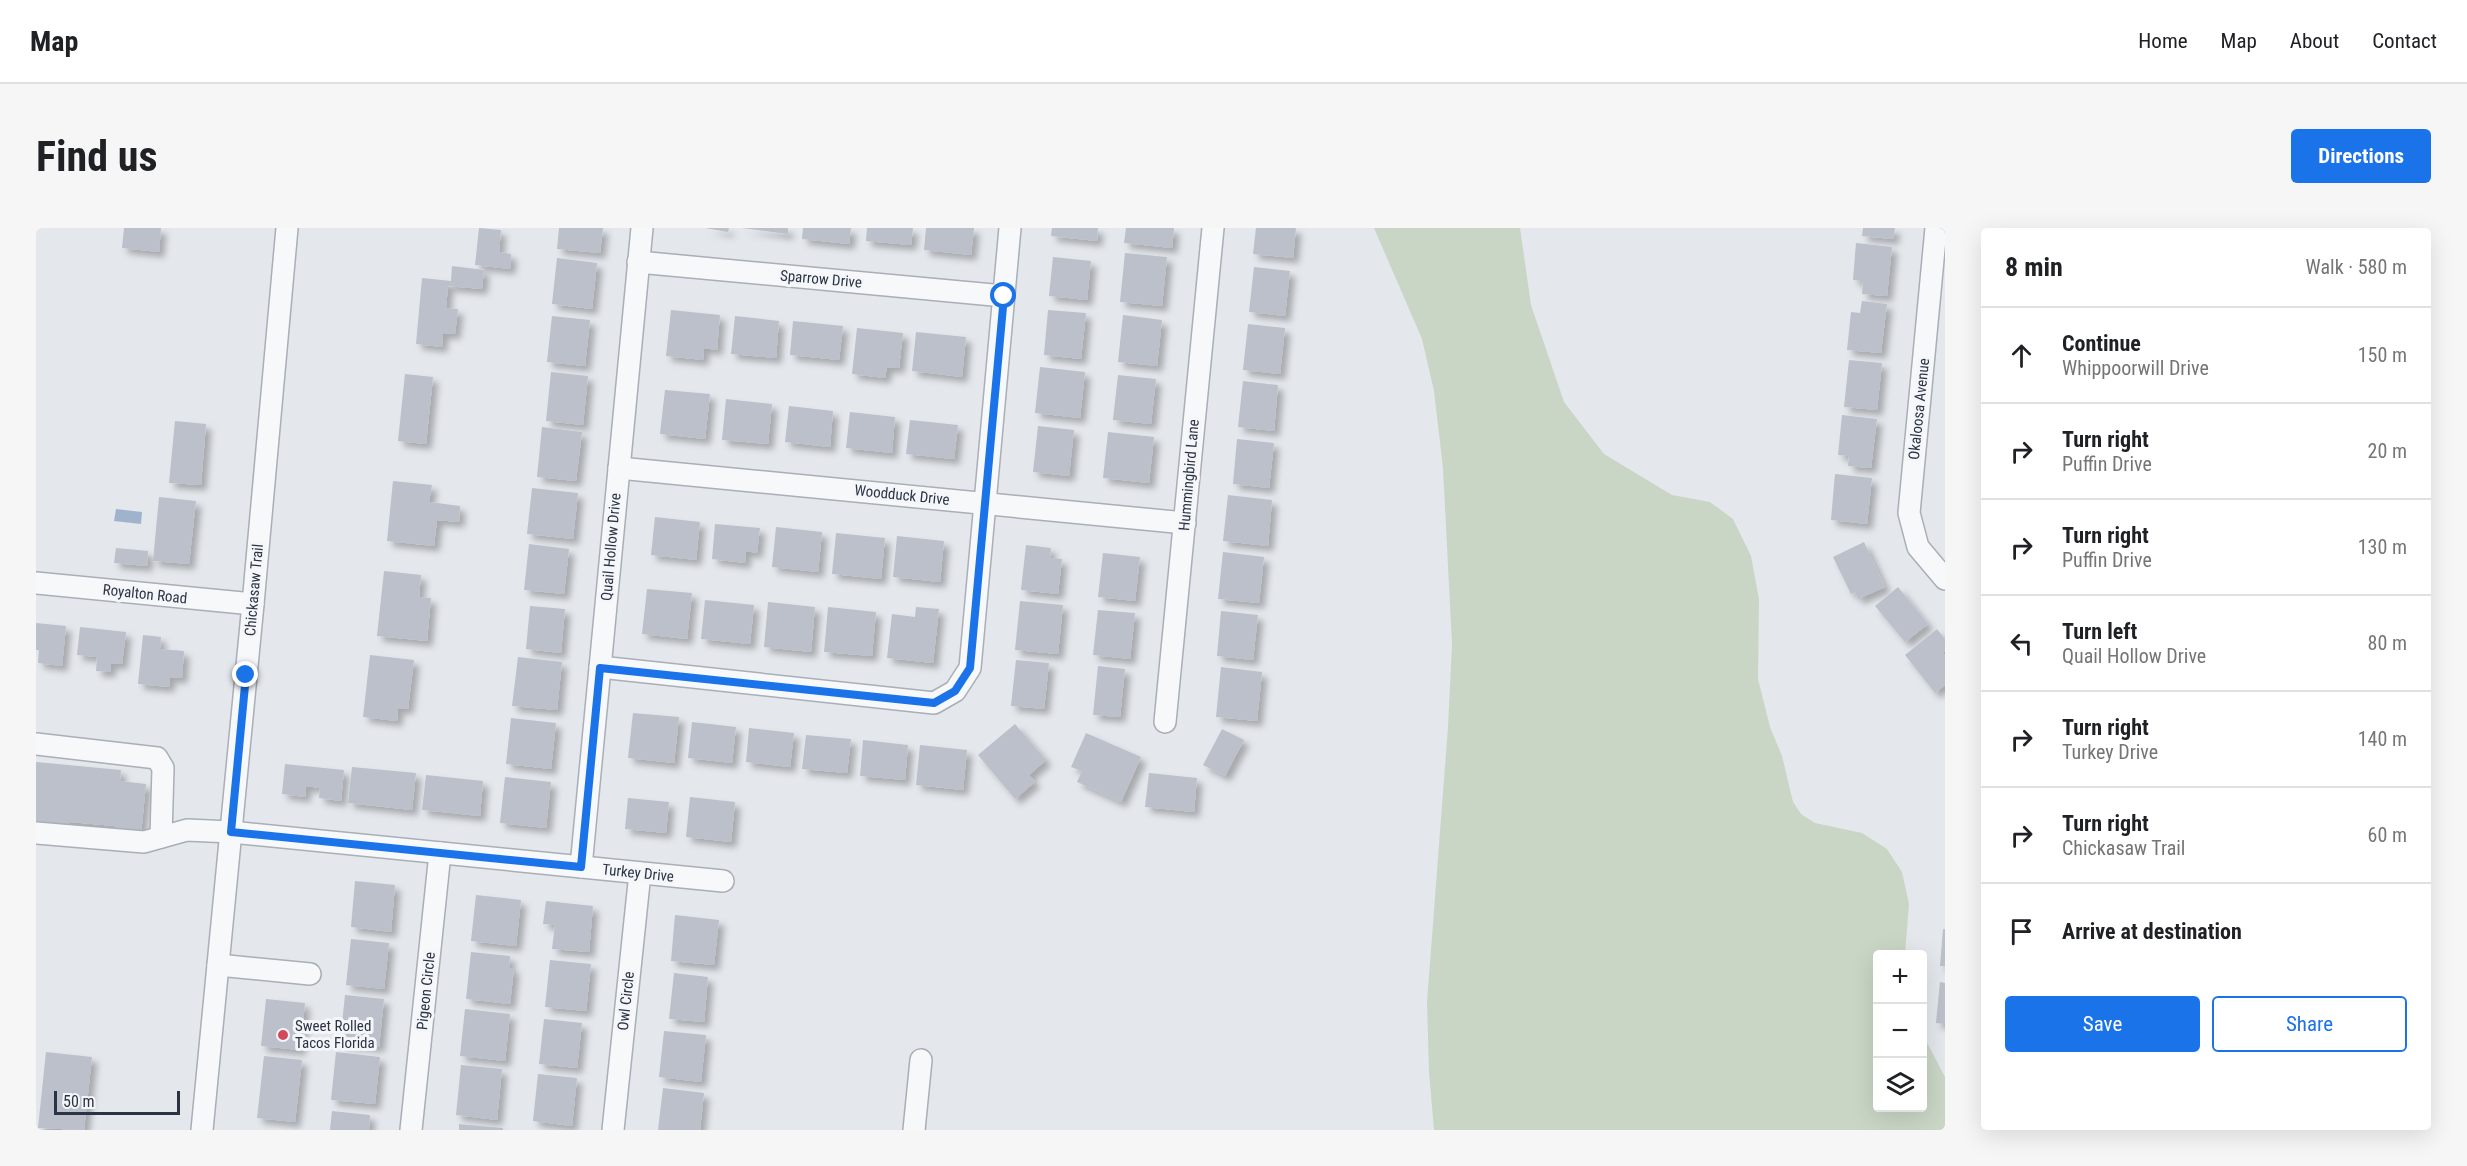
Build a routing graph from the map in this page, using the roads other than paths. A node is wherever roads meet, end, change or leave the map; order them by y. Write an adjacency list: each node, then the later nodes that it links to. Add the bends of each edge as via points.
1 (286, 228): 13 (street, Chickasaw Trail)
2 (642, 228): 6 (street, Quail Hollow Drive)
3 (1010, 228): 7 (street)
4 (1213, 228): 10 (street, Hummingbird Lane)
5 (1936, 228): 11 (street, Okaloosa Avenue, via 1909,513 1918,547)
6 (638, 262): 7 (street, Sparrow Drive); 8 (street, Quail Hollow Drive)
7 (1004, 296): 9 (street)
8 (619, 468): 9 (street, Woodduck Drive); 14 (street, Quail Hollow Drive)
9 (985, 504): 10 (street, Woodduck Drive); 14 (street, via 970,668 955,691 934,703)
10 (1185, 523): 15 (street, Hummingbird Lane)
11 (1945, 579)
12 (36, 583): 13 (street, Royalton Road)
13 (253, 604): 17 (street, Chickasaw Trail)
14 (600, 668): 21 (street, Quail Hollow Drive)
15 (1166, 722)
16 (36, 744): 19 (street, via 158,758 163,768)
17 (231, 832): 19 (street, Turkey Drive, via 187,830); 20 (street, Turkey Drive); 24 (street, Chickasaw Trail)
18 (36, 833): 19 (street, Turkey Drive, via 144,842)
19 (161, 837)
20 (440, 853): 21 (street, Turkey Drive); 28 (street, Pigeon Circle)
21 (581, 867): 22 (street, Turkey Drive)
22 (640, 873): 23 (street, Turkey Drive); 29 (street, Owl Circle)
23 (723, 881)
24 (218, 965): 25 (street); 27 (street, Chickasaw Trail)
25 (310, 974)
26 (921, 1060): 30 (street)
27 (202, 1130)
28 (411, 1130)
29 (613, 1130)
30 (914, 1130)

